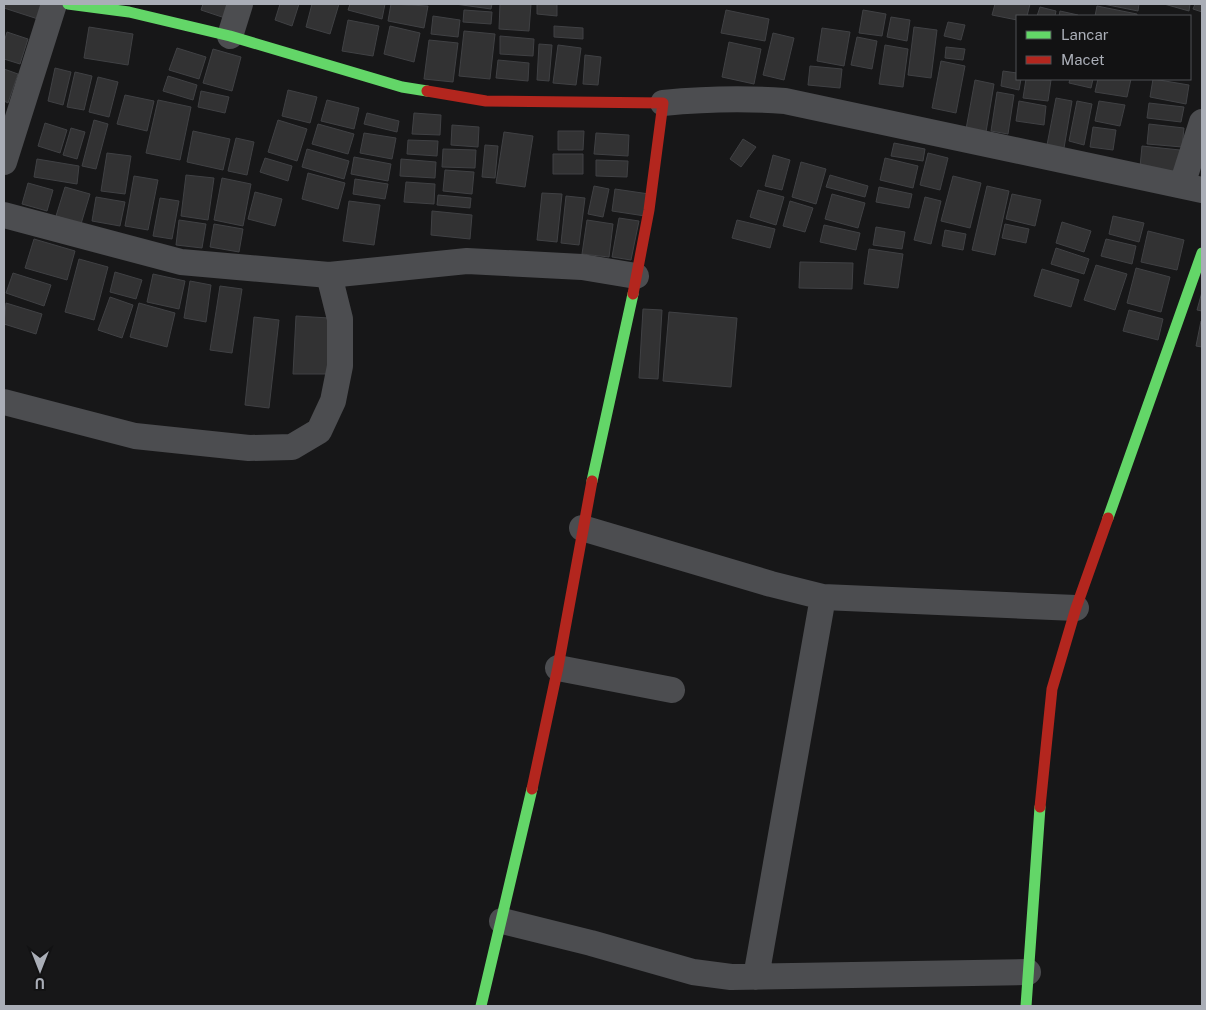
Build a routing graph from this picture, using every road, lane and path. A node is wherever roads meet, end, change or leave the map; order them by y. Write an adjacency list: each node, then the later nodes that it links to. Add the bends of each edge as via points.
1 (54, 4): 7 (street)
2 (68, 4): 4 (street, via 129,12)
3 (240, 4): 4 (street)
4 (230, 36): 5 (street, via 402,87 486,102)
5 (683, 101): 8 (street, via 751,98 785,101); 12 (street, via 656,175)
6 (1202, 122): 8 (street)
7 (4, 162)
8 (1192, 188)
9 (4, 215): 11 (street, via 181,262)
10 (1202, 253): 16 (street)
11 (330, 275): 12 (street, via 467,261 582,267); 13 (street, via 340,319 340,366 333,400 319,431 292,447 249,448 135,436)
12 (636, 276): 14 (street)
13 (4, 402)
14 (582, 528): 15 (street, via 771,584); 17 (street)
15 (823, 596): 16 (street); 21 (street)
16 (1076, 608): 20 (street, via 1052,689)
17 (558, 668): 18 (street); 19 (street)
18 (672, 690)
19 (502, 921): 21 (street, via 693,972); 22 (street)
20 (1028, 972): 21 (street); 23 (street)
21 (756, 977)
22 (481, 1006)
23 (1026, 1006)

